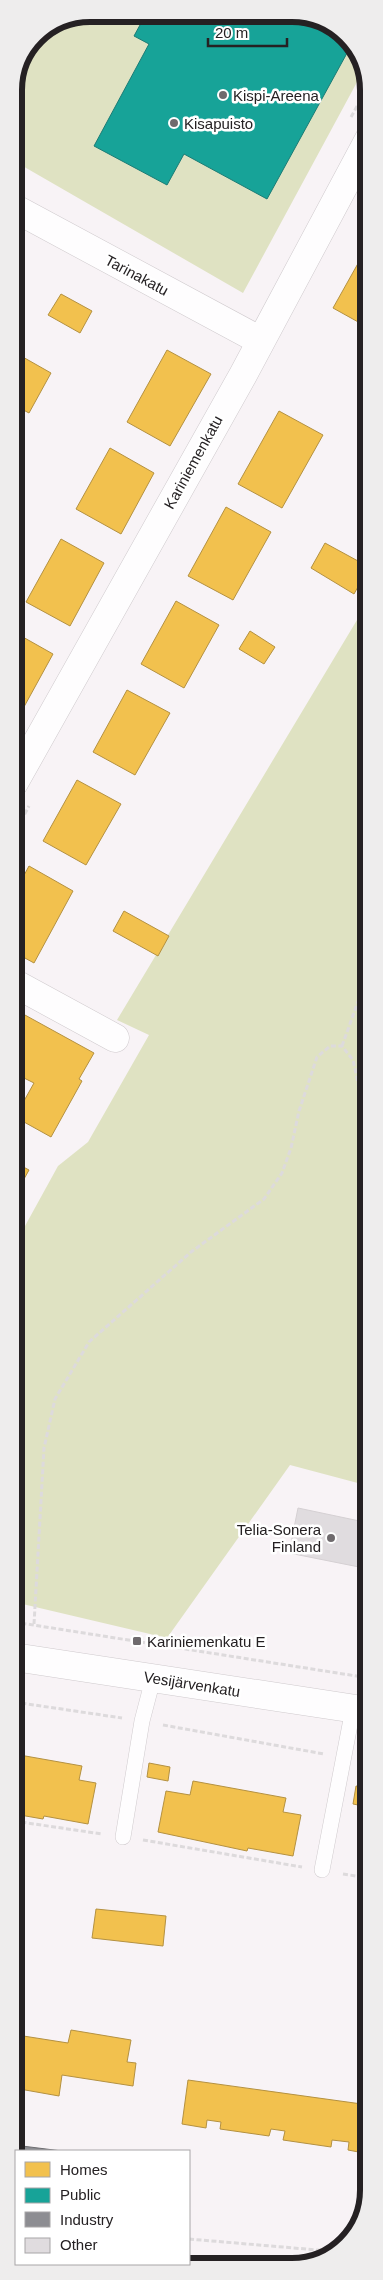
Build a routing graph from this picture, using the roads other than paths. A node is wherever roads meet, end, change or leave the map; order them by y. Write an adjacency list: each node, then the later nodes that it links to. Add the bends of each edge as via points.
1 (360, 157): 3 (street, Kariniemenkatu)
2 (23, 213): 3 (street, Tarinakatu)
3 (261, 341): 4 (street, Kariniemenkatu)
4 (23, 767)
5 (23, 988): 6 (street)
6 (115, 1038)
7 (23, 1658): 8 (street, Vesijärvenkatu)
8 (153, 1678): 9 (street, Vesijärvenkatu); 11 (lane, via 142,1721)
9 (360, 1710)
10 (360, 1713): 12 (lane, via 343,1757)
11 (123, 1837)
12 (322, 1870)

